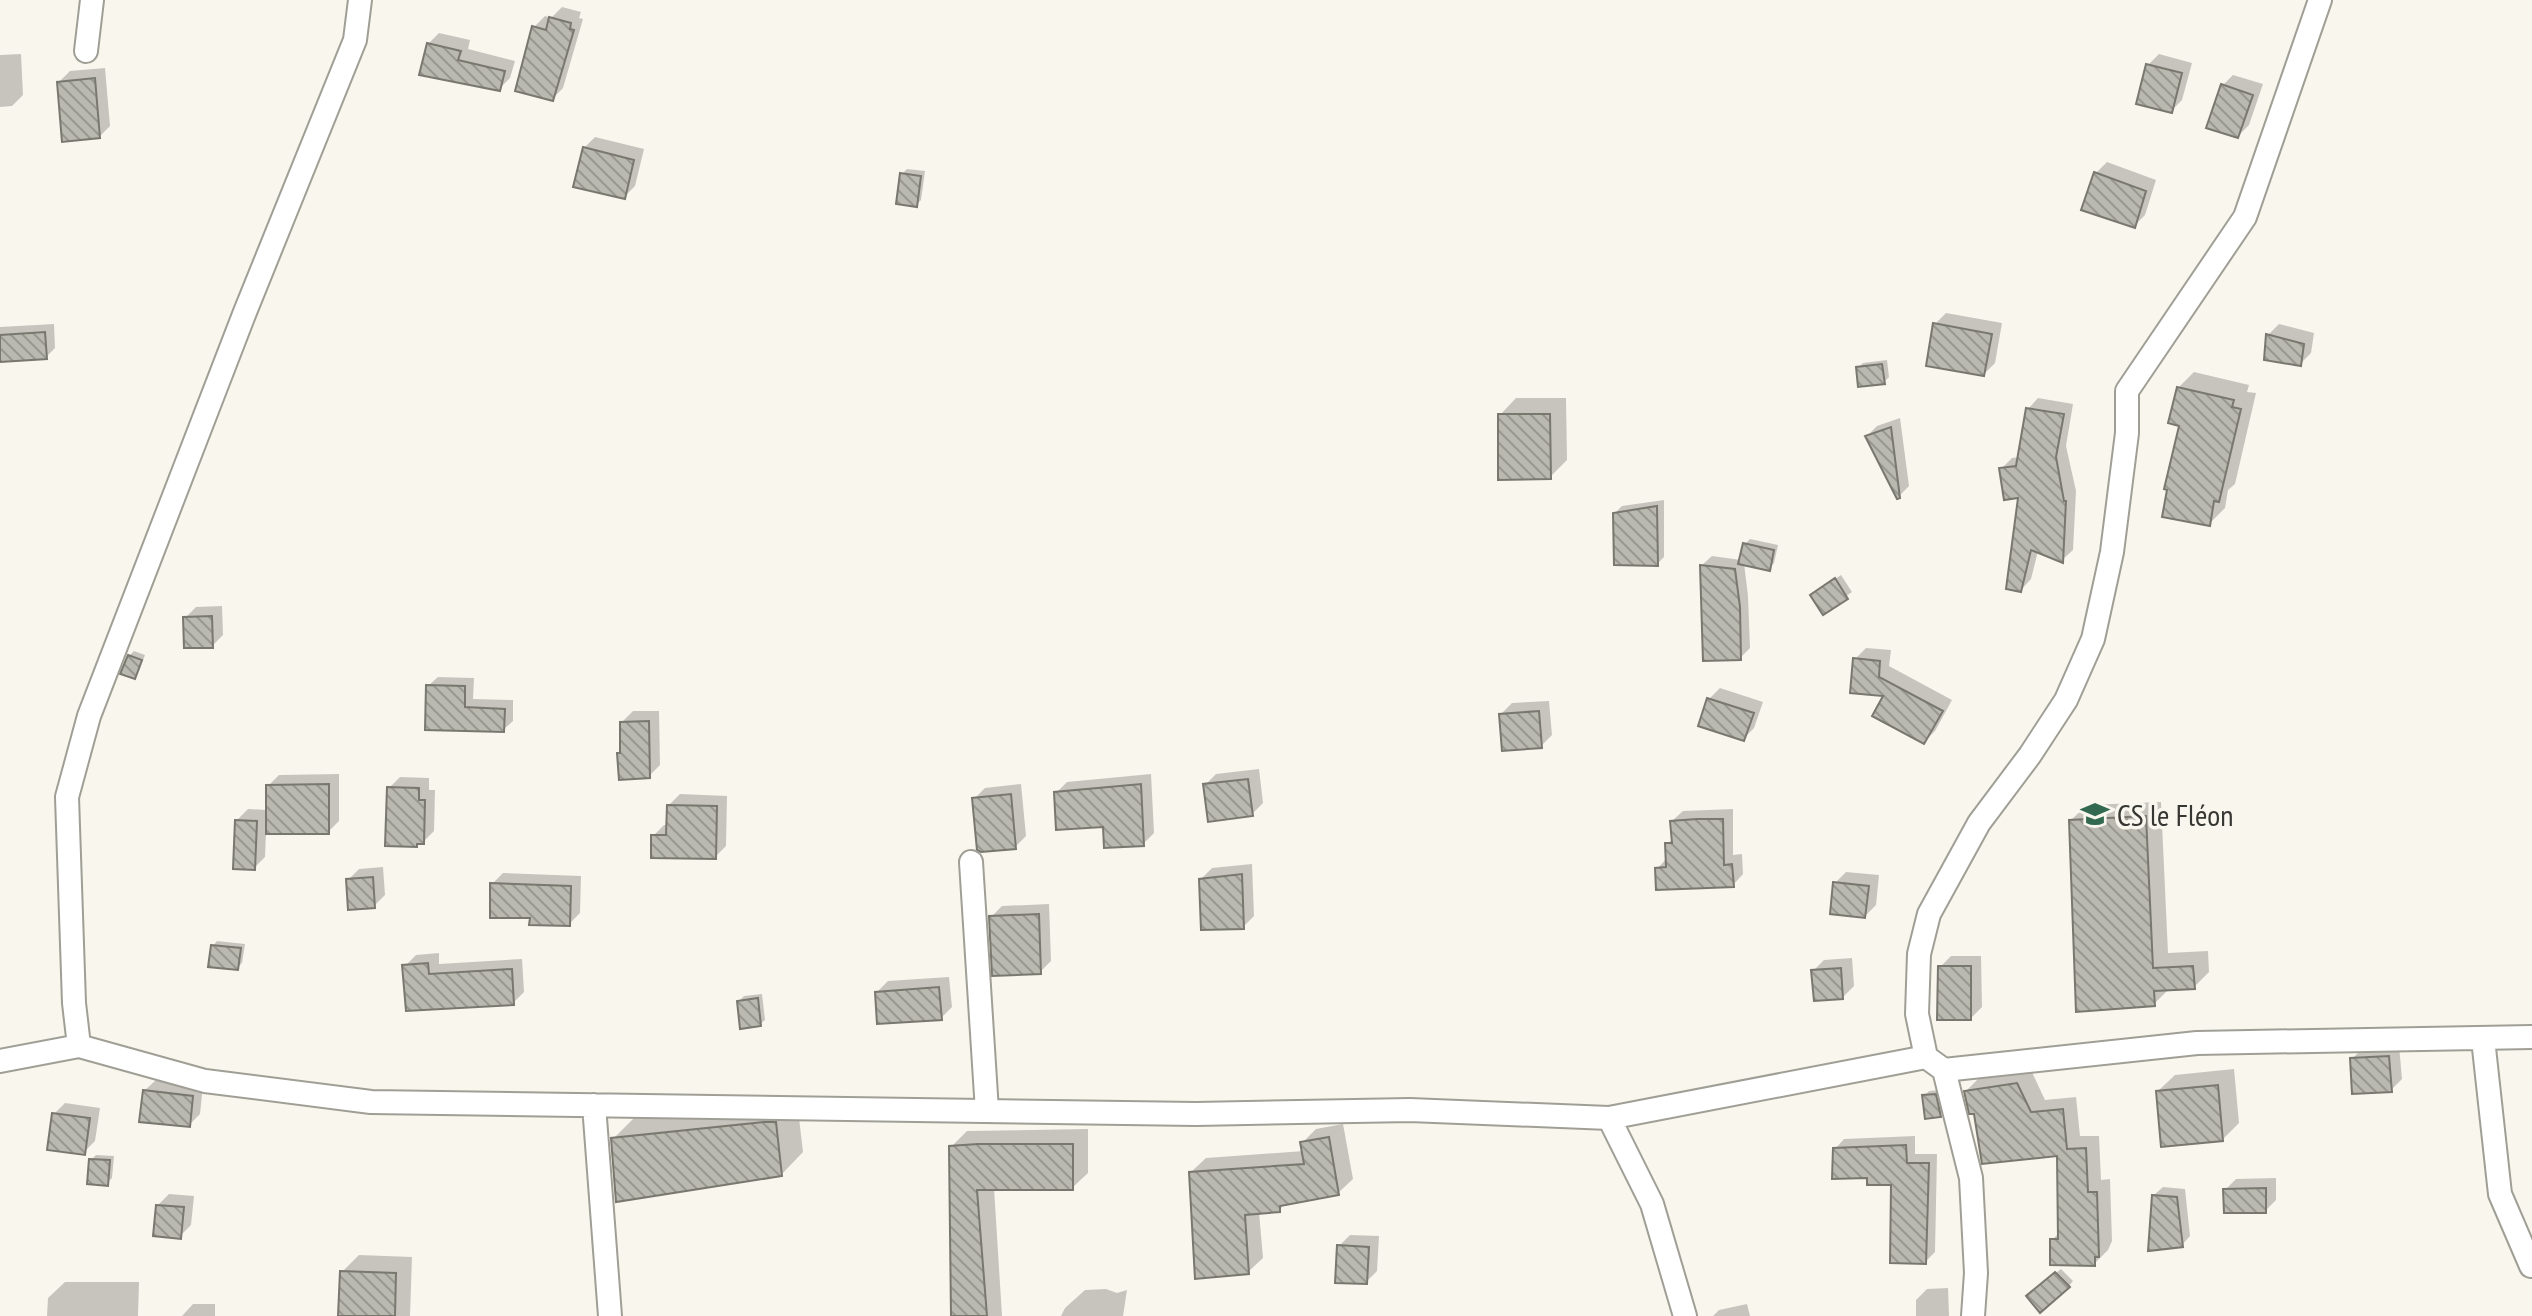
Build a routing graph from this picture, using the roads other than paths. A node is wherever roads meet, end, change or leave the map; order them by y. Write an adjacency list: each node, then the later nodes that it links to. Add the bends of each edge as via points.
1 (92, 0): 4 (street)
2 (360, 0): 8 (street, via 355,40 94,702 67,797)
3 (2320, 0): 10 (street, via 2245,217 2127,391 2112,552 2093,639 2066,700 1979,823 1929,914 1919,954 1917,1014)
4 (86, 51)
5 (971, 862): 12 (street)
6 (2532, 1037): 7 (street)
7 (2483, 1039): 10 (street, via 2197,1043); 14 (street, via 2500,1194)
8 (79, 1046): 9 (street); 11 (street, via 205,1081 371,1102)
9 (0, 1061)
10 (1935, 1063): 13 (street); 17 (street, via 1971,1178)
11 (594, 1105): 12 (street); 15 (street)
12 (987, 1111): 13 (street, via 1410,1110)
13 (1609, 1118): 16 (street, via 1652,1204)
14 (2531, 1266)
15 (610, 1316)
16 (1685, 1316)
17 (1973, 1316)

